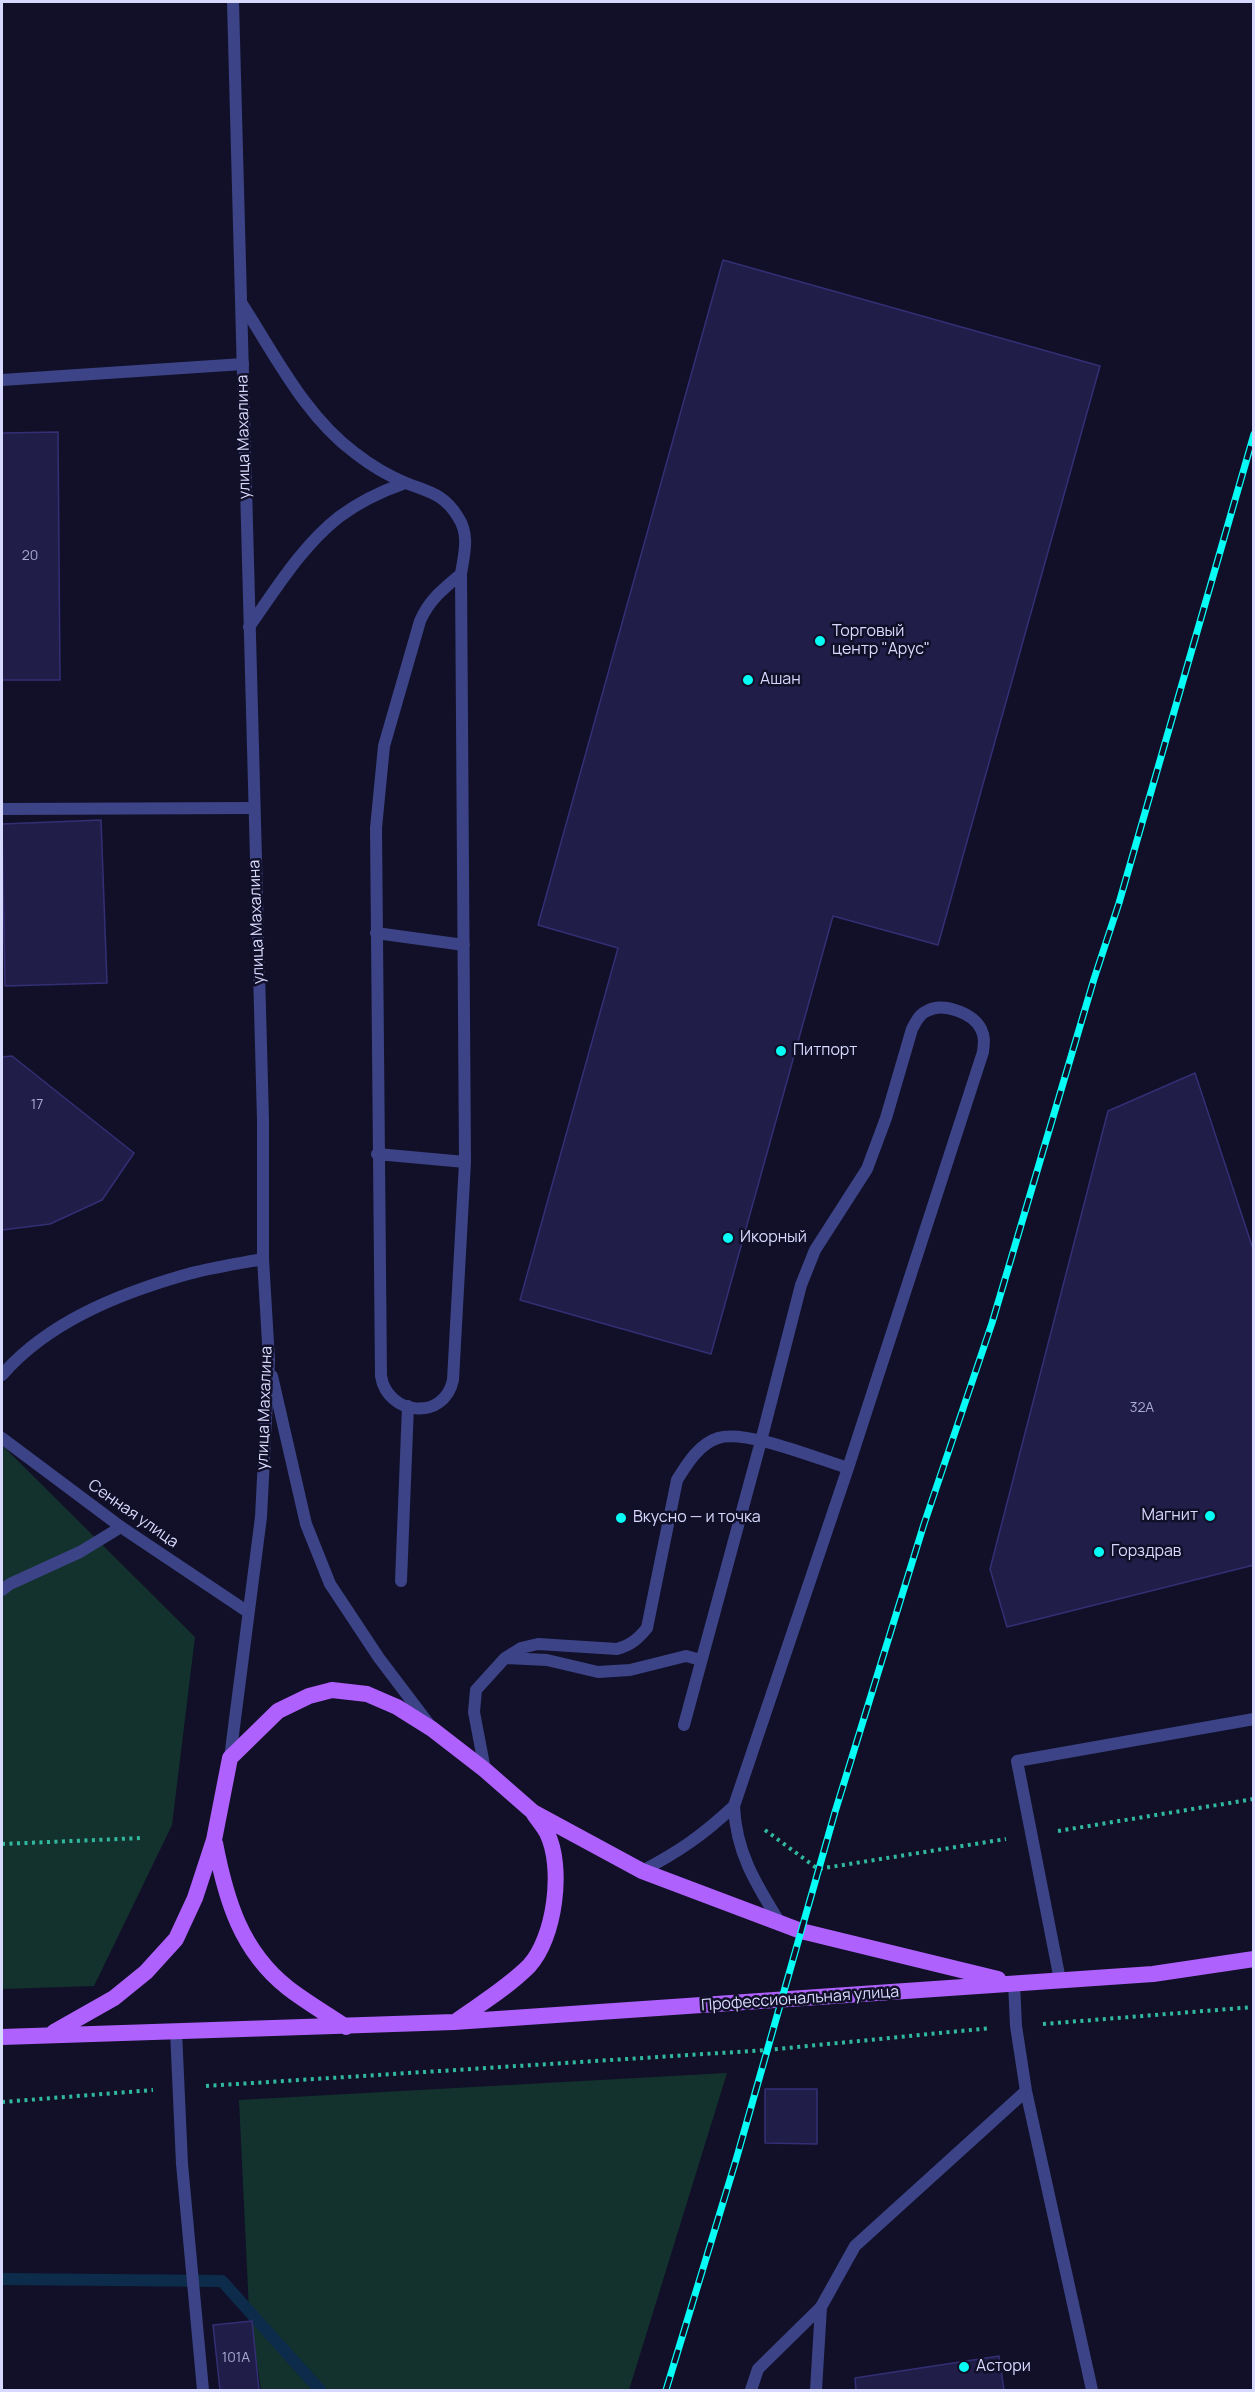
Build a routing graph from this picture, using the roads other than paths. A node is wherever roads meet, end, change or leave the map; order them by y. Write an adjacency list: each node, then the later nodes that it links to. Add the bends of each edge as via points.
1 (233, 2): 2 (street, улица Махалина)
2 (242, 304): 3 (street, улица Махалина); 5 (street, via 321,421 354,453)
3 (243, 364): 4 (street); 7 (street, улица Махалина)
4 (2, 380)
5 (405, 483): 6 (street, via 430,490 458,517 466,534); 7 (street, via 380,492 340,516 303,551)
6 (461, 574): 10 (street, via 439,592 423,614 384,746 376,828); 11 (street)
7 (249, 627): 8 (street, улица Махалина)
8 (254, 808): 9 (street); 14 (street, улица Махалина)
9 (2, 809)
10 (376, 933): 11 (street); 12 (street)
11 (464, 945): 13 (street)
12 (377, 1154): 13 (street); 17 (street, via 382,1385 393,1400)
13 (465, 1162): 17 (street, via 451,1391 435,1406)
14 (263, 1259): 15 (street, улица Махалина); 16 (street, via 182,1275 88,1309 37,1342)
15 (269, 1360): 24 (street, улица Махалина, via 261,1517); 29 (street, via 306,1524 330,1584)
16 (2, 1375)
17 (408, 1406): 22 (street)
18 (2, 1438): 21 (street, Сенная улица)
19 (761, 1441): 20 (street); 20 (street, via 801,1285 815,1250 867,1169 917,1018 927,1010 950,1009 975,1020 985,1041 983,1052); 25 (street, via 717,1438 686,1465 677,1480 646,1628 639,1638 617,1649 538,1644); 26 (street)
20 (848, 1468): 32 (street)
21 (121, 1527): 23 (street); 24 (street, Сенная улица)
22 (401, 1581)
23 (2, 1590)
24 (248, 1612): 30 (street, улица Махалина)
25 (505, 1658): 26 (street, via 548,1660 598,1672 630,1670 686,1656); 31 (street, via 476,1690 474,1712)
26 (701, 1660): 28 (street)
27 (1254, 1719): 38 (street, via 1017,1761)
28 (684, 1725)
29 (432, 1728): 30 (main road, via 367,1694 332,1690 278,1711); 31 (main road)
30 (231, 1758): 34 (main road, улица Махалина)
31 (485, 1770): 33 (main road)
32 (734, 1806): 35 (street, via 680,1851); 36 (street, via 739,1849)
33 (533, 1812): 35 (main road); 40 (main road, via 547,1834 554,1856 556,1896 548,1932 531,1964)
34 (214, 1840): 41 (main road, via 223,1888 237,1924 260,1959 287,1988); 43 (main road, улица Махалина, via 195,1898 176,1939 114,1998)
35 (642, 1870): 36 (main road)
36 (780, 1923): 39 (main road)
37 (1254, 1959): 38 (main road, Профессиональная улица, via 1153,1974)
38 (1060, 1980): 39 (main road, Профессиональная улица)
39 (1014, 1983): 40 (main road, Профессиональная улица); 45 (street)
40 (454, 2022): 41 (main road, Профессиональная улица)
41 (346, 2027): 42 (main road, Профессиональная улица)
42 (176, 2031): 43 (main road, Профессиональная улица); 47 (street, via 182,2164)
43 (50, 2035): 44 (main road)
44 (2, 2037)
45 (1026, 2091): 46 (street, via 855,2246); 50 (street)
46 (821, 2307): 48 (street, via 758,2369); 49 (street)
47 (203, 2391)
48 (751, 2391)
49 (816, 2391)
50 (1092, 2391)

